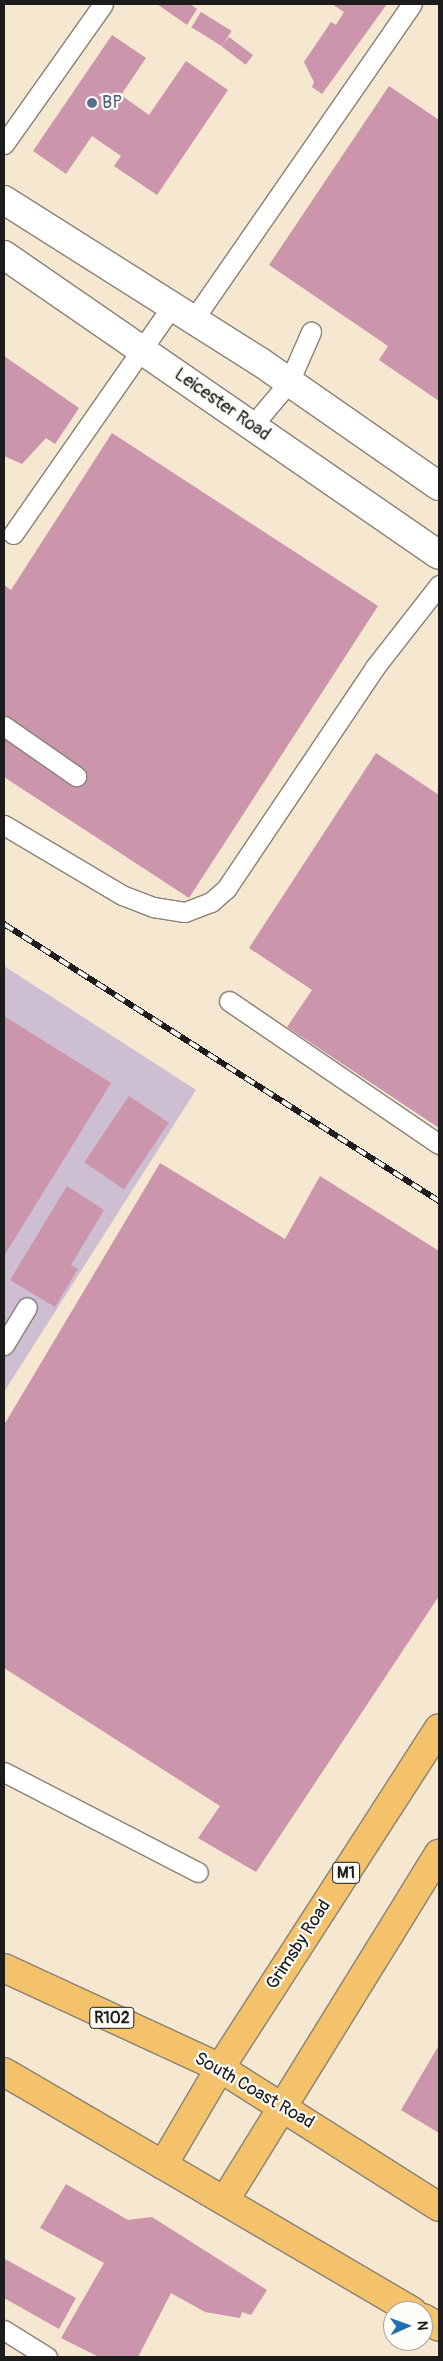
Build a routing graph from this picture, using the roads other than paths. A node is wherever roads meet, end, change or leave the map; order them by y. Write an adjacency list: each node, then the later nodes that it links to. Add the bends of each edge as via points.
1 (103, 4): 3 (lane)
2 (412, 4): 6 (lane)
3 (4, 144)
4 (4, 200): 6 (street)
5 (4, 255): 8 (street, Leicester Road)
6 (182, 313): 8 (lane); 9 (street)
7 (312, 332): 9 (lane)
8 (142, 350): 10 (street, Leicester Road); 12 (lane)
9 (289, 382): 10 (lane); 11 (street)
10 (252, 426): 13 (street, Leicester Road)
11 (439, 486)
12 (13, 534)
13 (439, 555)
14 (439, 585): 17 (lane, via 374,667 226,889 211,902 186,912 153,907 122,895)
15 (4, 726): 16 (lane)
16 (76, 776)
17 (4, 825)
18 (229, 1001): 19 (lane)
19 (439, 1144)
20 (27, 1308): 21 (lane)
21 (4, 1345)
22 (439, 1728): 27 (main road, Grimsby Road / M1)
23 (4, 1772): 25 (lane)
24 (439, 1854): 29 (main road)
25 (198, 1872)
26 (4, 1968): 27 (main road, South Coast Road / R102)
27 (220, 2068): 29 (main road, South Coast Road / R102); 30 (main road, Grimsby Road / M1)
28 (4, 2072): 30 (main road)
29 (282, 2105): 31 (main road); 32 (main road, South Coast Road / R102)
30 (163, 2165): 31 (main road)
31 (225, 2200): 33 (main road)
32 (439, 2207)
33 (395, 2301)
34 (4, 2330): 35 (lane)
35 (47, 2357)

